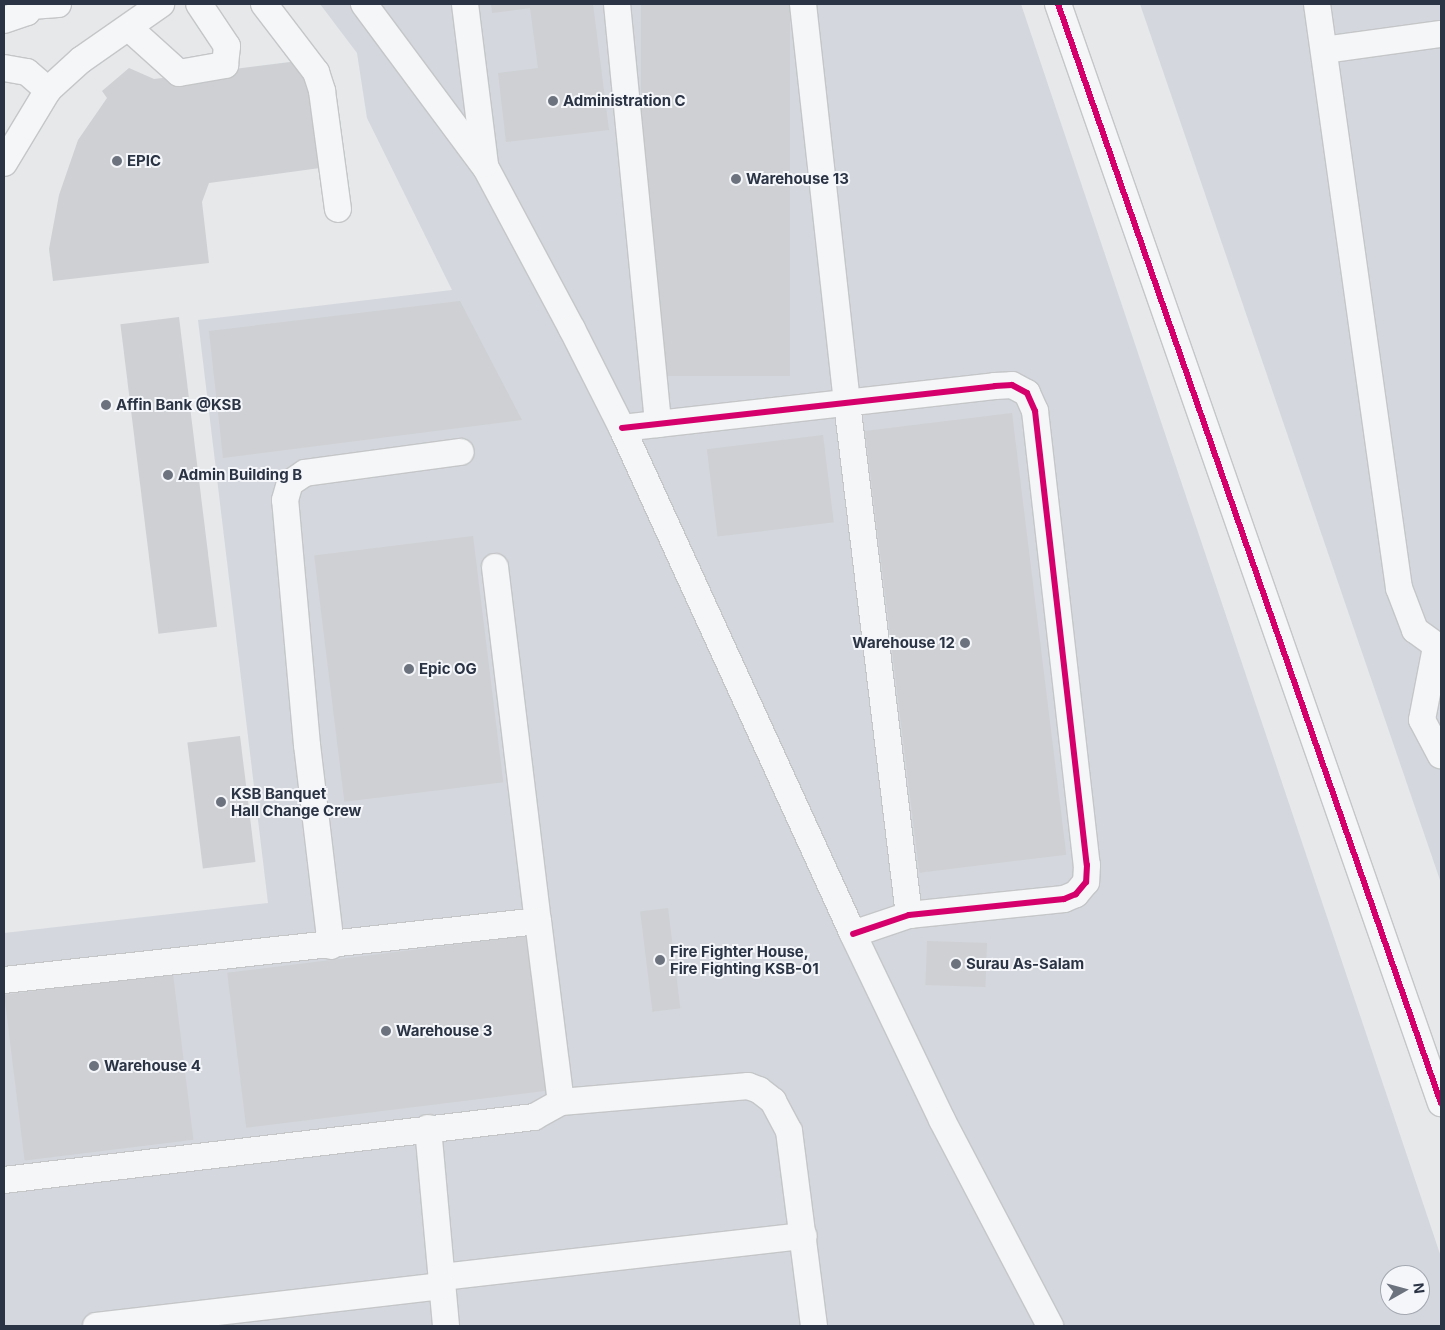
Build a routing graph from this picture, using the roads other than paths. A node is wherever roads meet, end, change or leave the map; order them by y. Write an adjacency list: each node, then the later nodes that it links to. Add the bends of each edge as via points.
1 (58, 4): 11 (street)
2 (160, 4): 13 (street)
3 (200, 4): 13 (street, via 227,46 225,65 179,73)
4 (264, 4): 20 (street, via 316,72 322,91)
5 (364, 4): 19 (street)
6 (465, 4): 19 (street)
7 (617, 4): 22 (street)
8 (803, 4): 21 (street)
9 (1058, 4): 34 (street)
10 (1317, 4): 15 (street)
11 (32, 5): 12 (street, via 19,16)
12 (4, 20)
13 (129, 28): 17 (street, via 81,60)
14 (1441, 34): 15 (street)
15 (1324, 50): 26 (street, via 1399,588 1415,630)
16 (4, 63): 17 (street, via 27,72)
17 (48, 90): 18 (street)
18 (4, 163)
19 (486, 168): 23 (street)
20 (338, 209)
21 (847, 403): 22 (street); 28 (street); 28 (street, via 1012,385 1027,393 1035,411 1087,865 1086,882 1076,894 1043,904)
22 (658, 424): 23 (street)
23 (622, 428): 30 (street)
24 (461, 452): 31 (street, via 305,473 290,484 285,500 307,745)
25 (495, 567): 29 (street)
26 (1438, 648): 27 (street, via 1422,720)
27 (1441, 755)
28 (909, 915): 30 (street)
29 (538, 921): 31 (street); 33 (street)
30 (853, 934): 42 (street, via 942,1120)
31 (331, 946): 32 (street)
32 (4, 980)
33 (561, 1102): 35 (street, via 534,1116); 37 (street, via 748,1086 759,1090 773,1101 789,1131)
34 (1441, 1103)
35 (428, 1128): 36 (street); 38 (street)
36 (4, 1180)
37 (804, 1236): 38 (street); 41 (street)
38 (442, 1282): 39 (street); 40 (street)
39 (96, 1326)
40 (446, 1326)
41 (814, 1326)
42 (1050, 1326)

